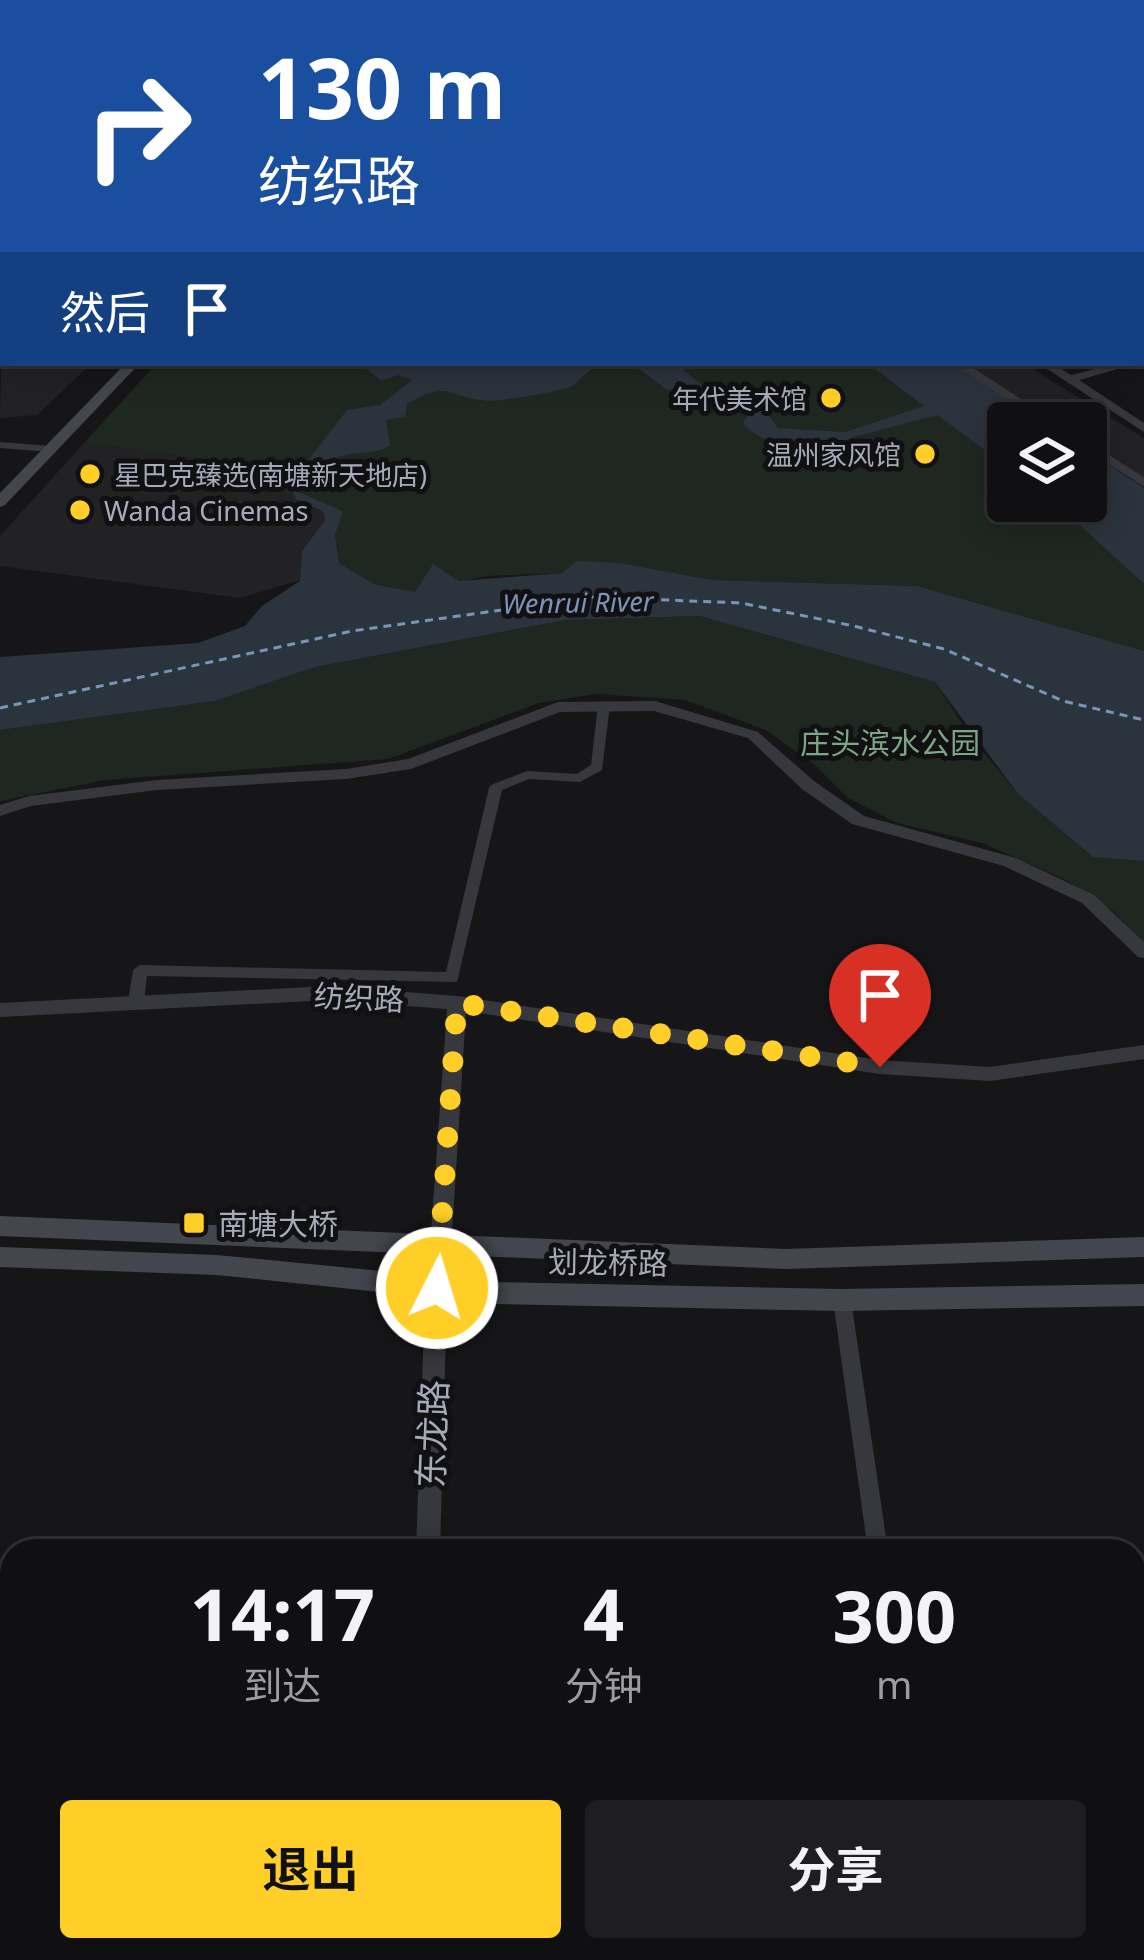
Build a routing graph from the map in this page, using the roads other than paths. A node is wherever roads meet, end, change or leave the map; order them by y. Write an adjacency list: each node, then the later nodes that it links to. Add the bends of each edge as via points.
1 (113, 366): 10 (main road)
2 (131, 366): 10 (main road)
3 (963, 366): 7 (street)
4 (1049, 366): 6 (street)
5 (1120, 366): 6 (street)
6 (1070, 379): 8 (street)
7 (1018, 402)
8 (1144, 428)
9 (0, 445): 10 (street)
10 (43, 448): 13 (main road); 14 (main road)
11 (1107, 458): 12 (street)
12 (1144, 482)
13 (0, 483)
14 (0, 502)
15 (604, 705): 16 (street, via 559,706 411,764 157,785); 17 (street, via 656,706 753,735 858,820 1010,862 1088,899); 18 (street, via 596,767 580,778 527,775 496,788 452,978 140,970)
16 (0, 811)
17 (1144, 952)
18 (136, 1001): 19 (street, 纺织路, via 329,993); 20 (street, 纺织路)
19 (457, 1003): 21 (street, 纺织路, via 880,1067 990,1074); 23 (street, 东龙路)
20 (0, 1010)
21 (1144, 1052)
22 (0, 1226): 23 (main road, 划龙桥路)
23 (441, 1246): 24 (main road, 划龙桥路, via 786,1259); 26 (street, 东龙路)
24 (1144, 1246)
25 (0, 1257): 26 (main road, 划龙桥路, via 218,1265)
26 (437, 1288): 28 (main road, 划龙桥路); 29 (street, 东龙路)
27 (1144, 1294): 28 (main road, 划龙桥路)
28 (842, 1300): 30 (street)
29 (428, 1539)
30 (876, 1539)

